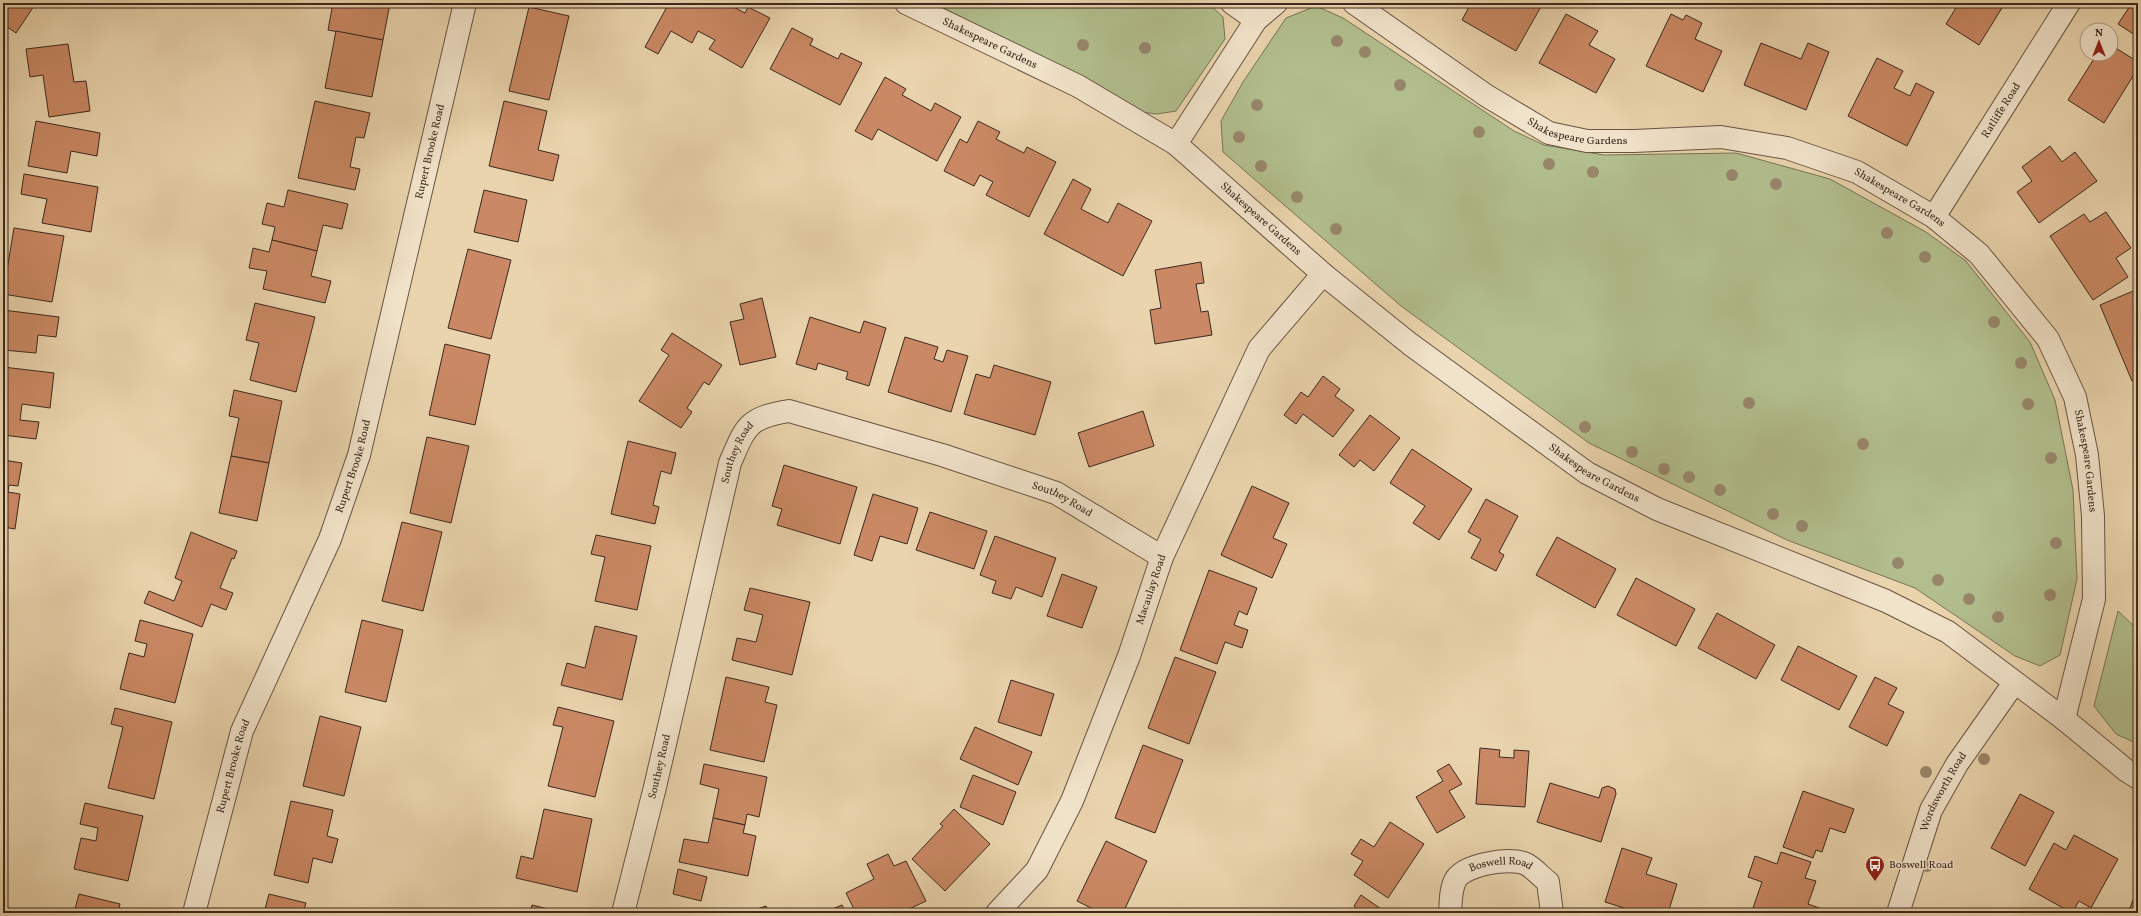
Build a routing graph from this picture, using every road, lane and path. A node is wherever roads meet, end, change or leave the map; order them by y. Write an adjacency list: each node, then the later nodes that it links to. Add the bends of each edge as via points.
1 (465, 3): 15 (street, Rupert Brooke Road, via 359,455 330,539 242,731)
2 (906, 3): 8 (street, Shakespeare Gardens, via 1078,86)
3 (1232, 3): 7 (street)
4 (1276, 3): 7 (street)
5 (1354, 3): 9 (street, Shakespeare Gardens, via 1487,96 1549,133 1587,141 1721,137 1787,148 1857,172)
6 (2069, 3): 9 (street, Ratliffe Road)
7 (1256, 20): 8 (street)
8 (1176, 144): 10 (street, Shakespeare Gardens)
9 (1934, 217): 13 (street, Shakespeare Gardens, via 1979,254 2048,339 2075,397 2087,455 2093,516 2094,599)
10 (1323, 274): 11 (street, Macaulay Road, via 1259,349); 12 (street, Shakespeare Gardens, via 1416,349 1587,473 1657,509 1886,601 1948,632)
11 (1162, 557): 16 (street, Southey Road, via 1056,493 942,455 789,411 765,415 745,430 730,463); 17 (street, Macaulay Road, via 1129,656 1072,800 1037,870)
12 (2014, 683): 13 (street, Shakespeare Gardens); 20 (street, Wordsworth Road, via 1957,764 1931,810)
13 (2064, 719): 14 (street, Shakespeare Gardens)
14 (2138, 778)
15 (194, 913)
16 (623, 913)
17 (997, 913)
18 (1450, 913): 19 (street, Boswell Road, via 1456,879 1477,865 1497,862 1525,864 1548,882)
19 (1552, 913)
20 (1898, 913)

